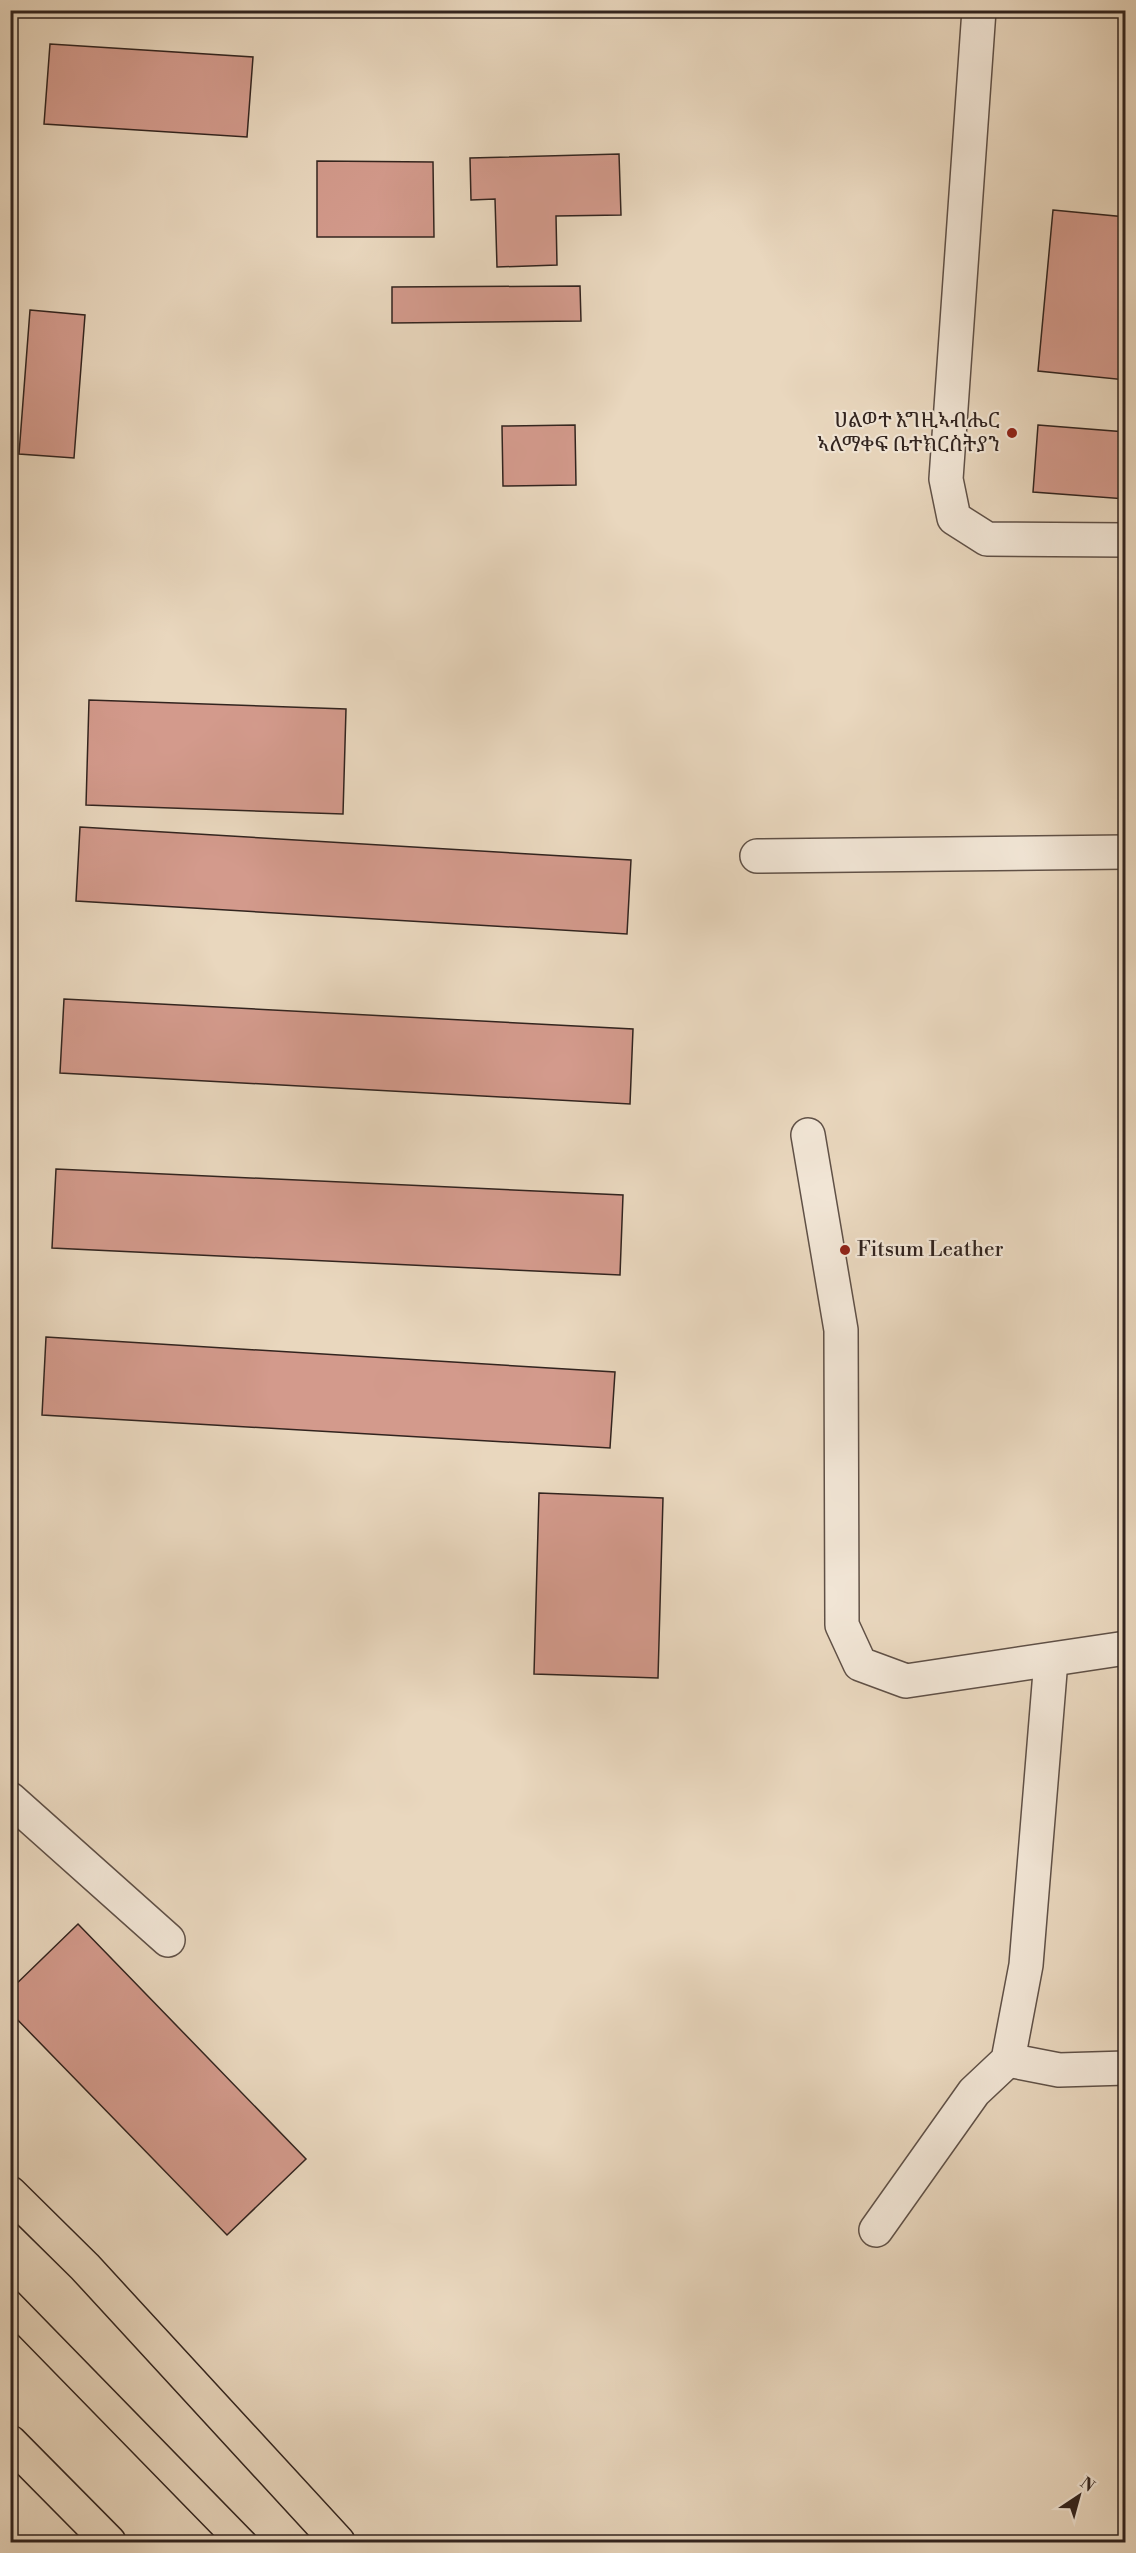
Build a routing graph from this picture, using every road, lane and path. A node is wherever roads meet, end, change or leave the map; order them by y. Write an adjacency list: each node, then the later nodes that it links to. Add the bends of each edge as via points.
1 (979, 10): 2 (street, via 946,479 954,518 987,539)
2 (1125, 540)
3 (1125, 852): 4 (street)
4 (757, 856)
5 (808, 1135): 7 (street, via 842,1330 842,1625 860,1664 906,1681)
6 (1125, 1648): 7 (street)
7 (1050, 1660): 10 (street, via 1026,1965)
8 (10, 1799): 9 (street)
9 (168, 1940)
10 (1008, 2060): 11 (street, via 1059,2070); 13 (street, via 974,2092)
11 (1125, 2068)
12 (10, 2193): 16 (main road, via 85,2266)
13 (876, 2230)
14 (10, 2442): 15 (main road)
15 (109, 2542)
16 (338, 2542)

